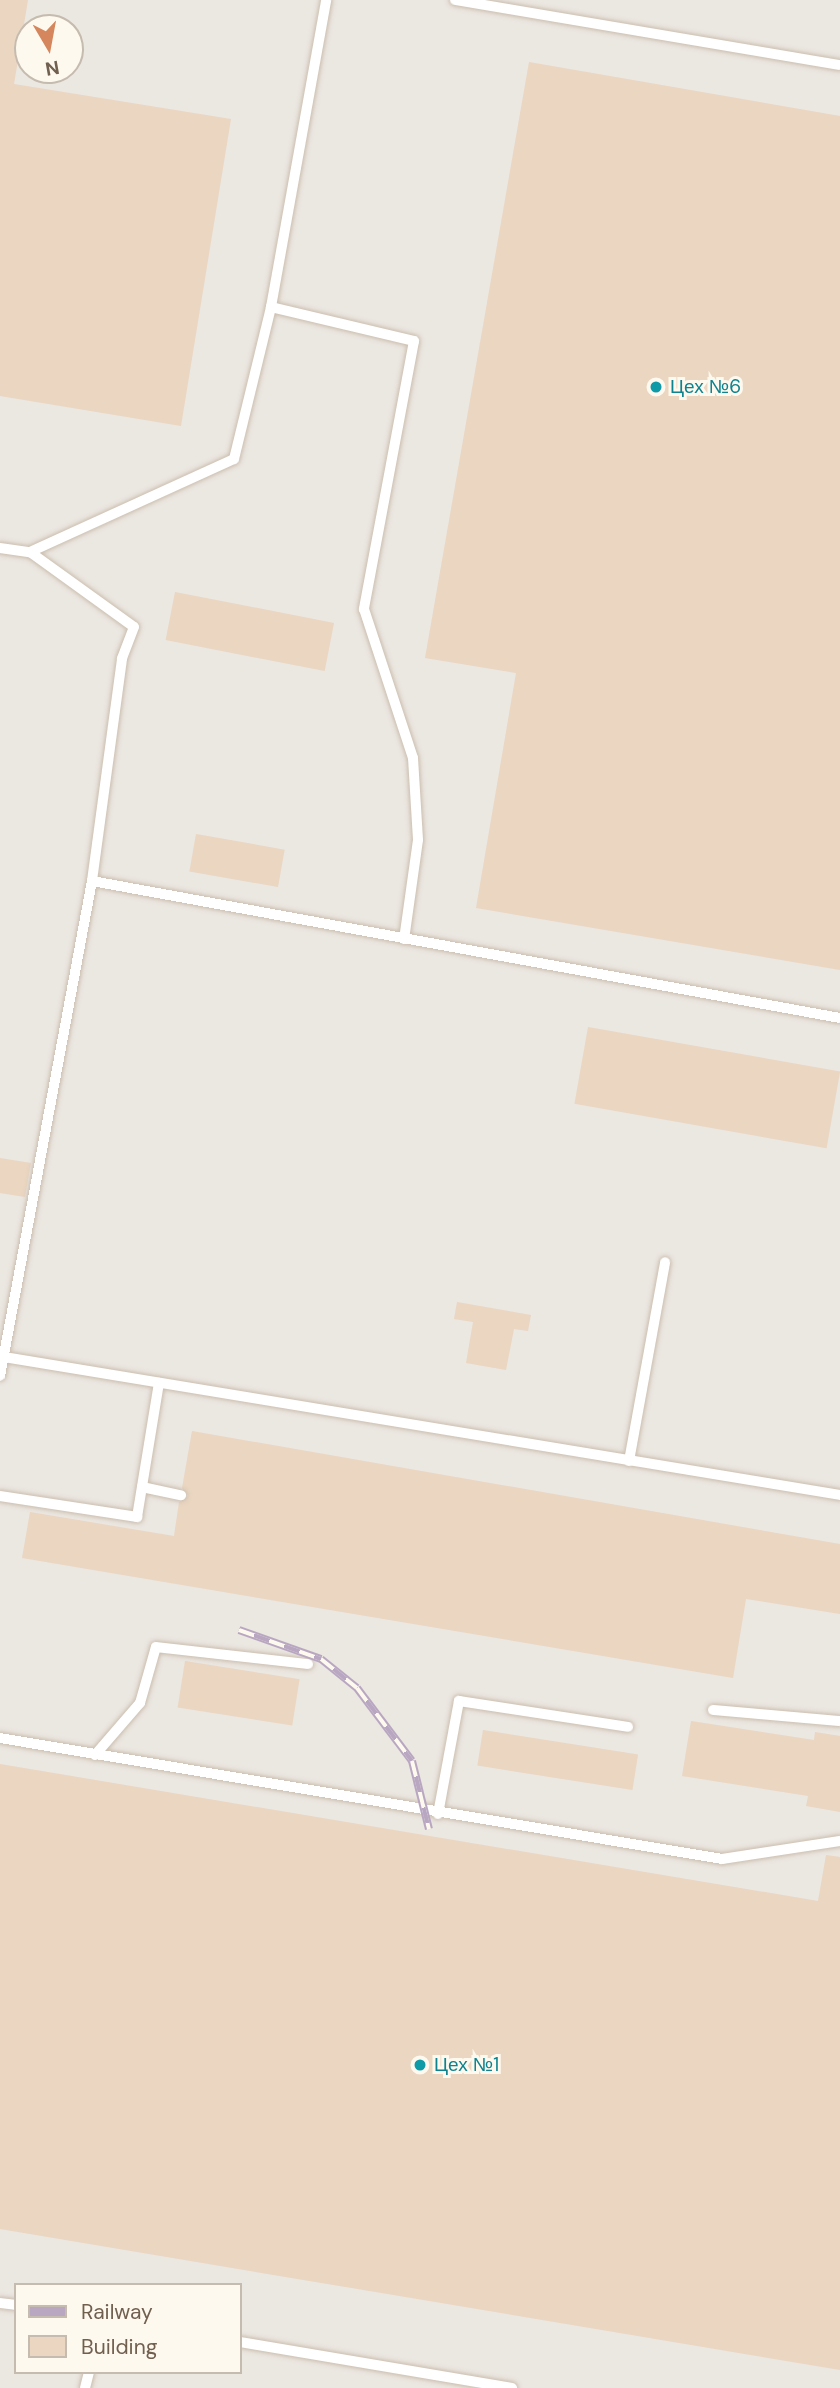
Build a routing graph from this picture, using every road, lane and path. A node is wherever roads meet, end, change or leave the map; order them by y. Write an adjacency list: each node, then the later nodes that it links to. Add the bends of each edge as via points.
1 (326, 0): 4 (lane)
2 (456, 0): 3 (lane)
3 (840, 65)
4 (271, 307): 6 (lane, via 234,459); 8 (lane, via 415,341 364,608 412,758 418,840)
5 (0, 548): 6 (lane)
6 (30, 552): 7 (lane, via 134,627 121,659)
7 (92, 881): 8 (lane); 11 (lane)
8 (404, 939): 9 (lane)
9 (840, 1018)
10 (665, 1262): 14 (lane)
11 (4, 1357): 12 (lane); 13 (lane)
12 (0, 1376)
13 (159, 1383): 14 (lane); 15 (lane)
14 (629, 1461): 17 (lane)
15 (142, 1487): 16 (lane); 18 (lane, via 137,1517)
16 (181, 1495)
17 (840, 1495)
18 (0, 1496)
19 (308, 1664): 24 (lane, via 156,1647 140,1703)
20 (713, 1710): 21 (lane)
21 (840, 1721)
22 (628, 1727): 25 (lane, via 459,1701)
23 (0, 1738): 24 (lane)
24 (96, 1755): 25 (lane)
25 (438, 1814): 26 (lane, via 722,1859)
26 (840, 1841)
27 (242, 2342): 28 (lane)
28 (512, 2388)

